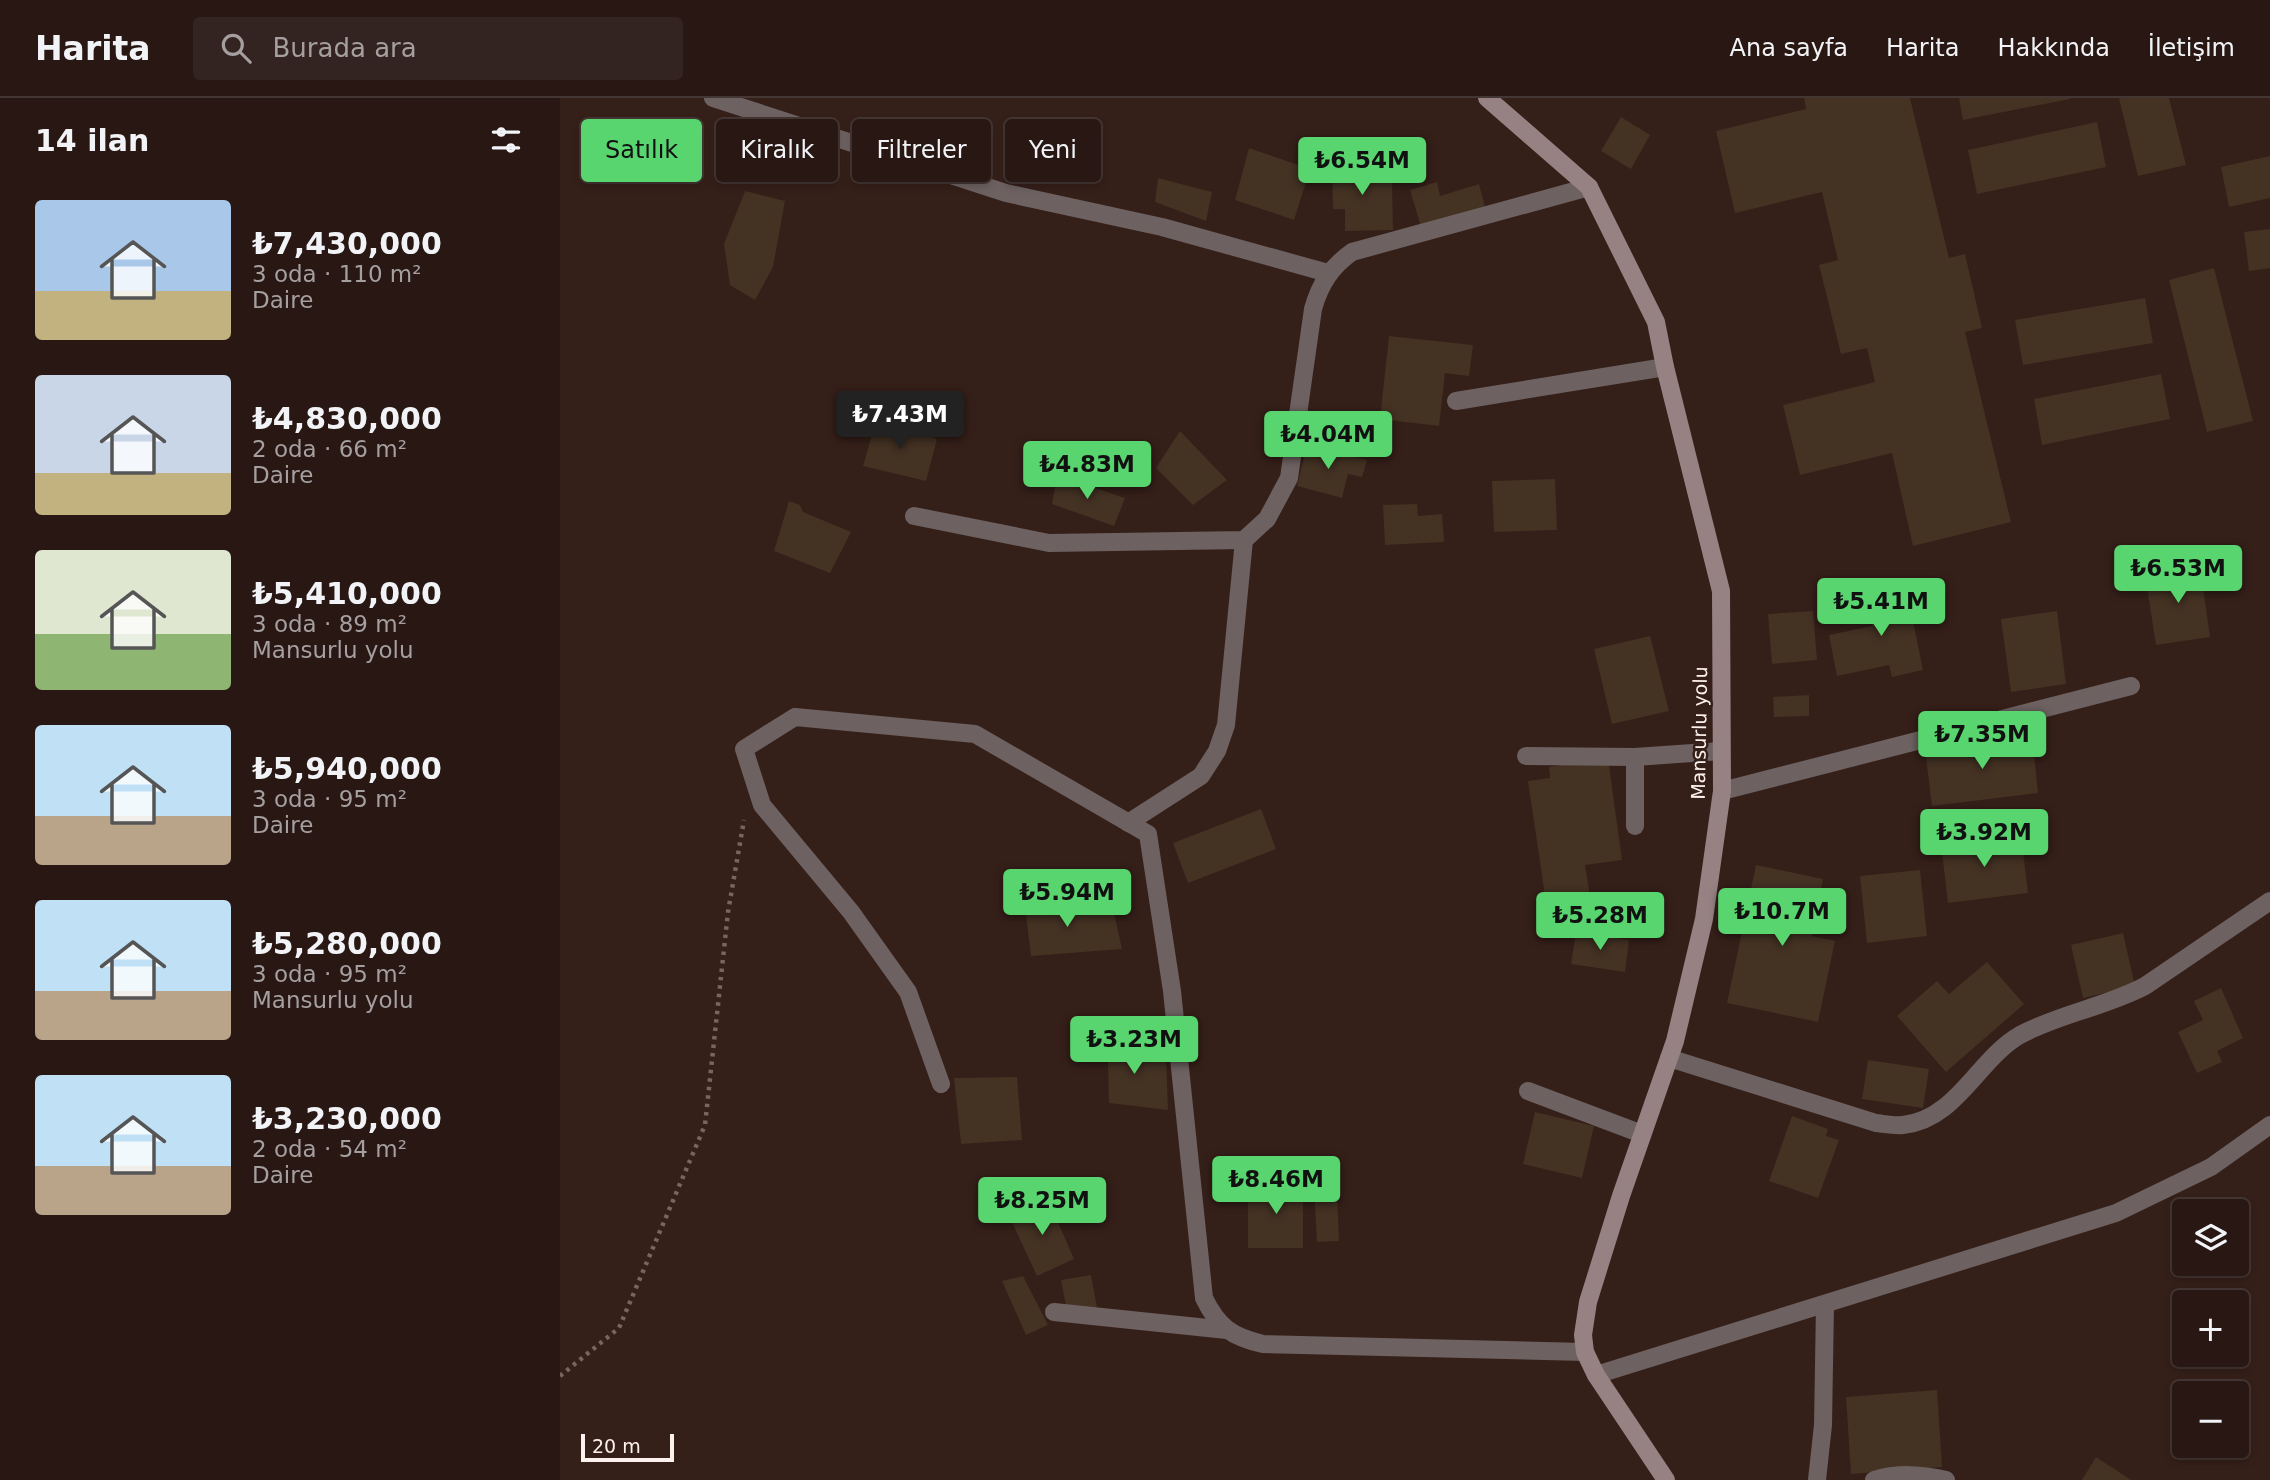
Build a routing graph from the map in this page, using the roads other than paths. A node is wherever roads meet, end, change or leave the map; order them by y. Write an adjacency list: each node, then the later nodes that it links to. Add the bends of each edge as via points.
1 (713, 98): 4 (street, via 1006,193 1162,228)
2 (1487, 98): 3 (street, Mansurlu yolu)
3 (1589, 187): 4 (street, via 1352,252); 5 (street, Mansurlu yolu, via 1656,322)
4 (1328, 273): 8 (street, via 1313,309 1289,478 1267,519)
5 (1665, 367): 6 (street); 10 (street, Mansurlu yolu, via 1721,591)
6 (1455, 401)
7 (914, 516): 8 (street, via 1049,543)
8 (1244, 540): 14 (street, via 1226,725 1217,751 1201,776)
9 (2131, 686): 13 (street)
10 (1721, 751): 12 (street); 13 (street, Mansurlu yolu)
11 (1526, 756): 12 (street)
12 (1635, 757): 15 (street)
13 (1722, 791): 17 (street, Mansurlu yolu, via 1704,919)
14 (1128, 823): 18 (street, via 975,734 795,717 744,749 762,804 851,912 908,992); 24 (street, via 1148,835 1172,991 1205,1298 1213,1316)
15 (1635, 825)
16 (2270, 901): 17 (street, via 2145,986 2018,1037 1953,1100 1915,1122 1876,1123)
17 (1669, 1058): 21 (street, Mansurlu yolu)
18 (941, 1084)
19 (1528, 1091): 21 (street)
20 (2270, 1125): 22 (street, via 2211,1167 2116,1213)
21 (1642, 1134): 25 (street, Mansurlu yolu, via 1588,1302)
22 (1825, 1304): 26 (street); 28 (street, via 1823,1426)
23 (1054, 1312): 24 (street)
24 (1227, 1330): 25 (street, via 1263,1344)
25 (1585, 1352): 26 (street, Mansurlu yolu)
26 (1596, 1375): 27 (street, Mansurlu yolu)
27 (1665, 1480)
28 (1817, 1480)
29 (1874, 1480): 30 (street, via 1889,1475)
30 (1947, 1480)

